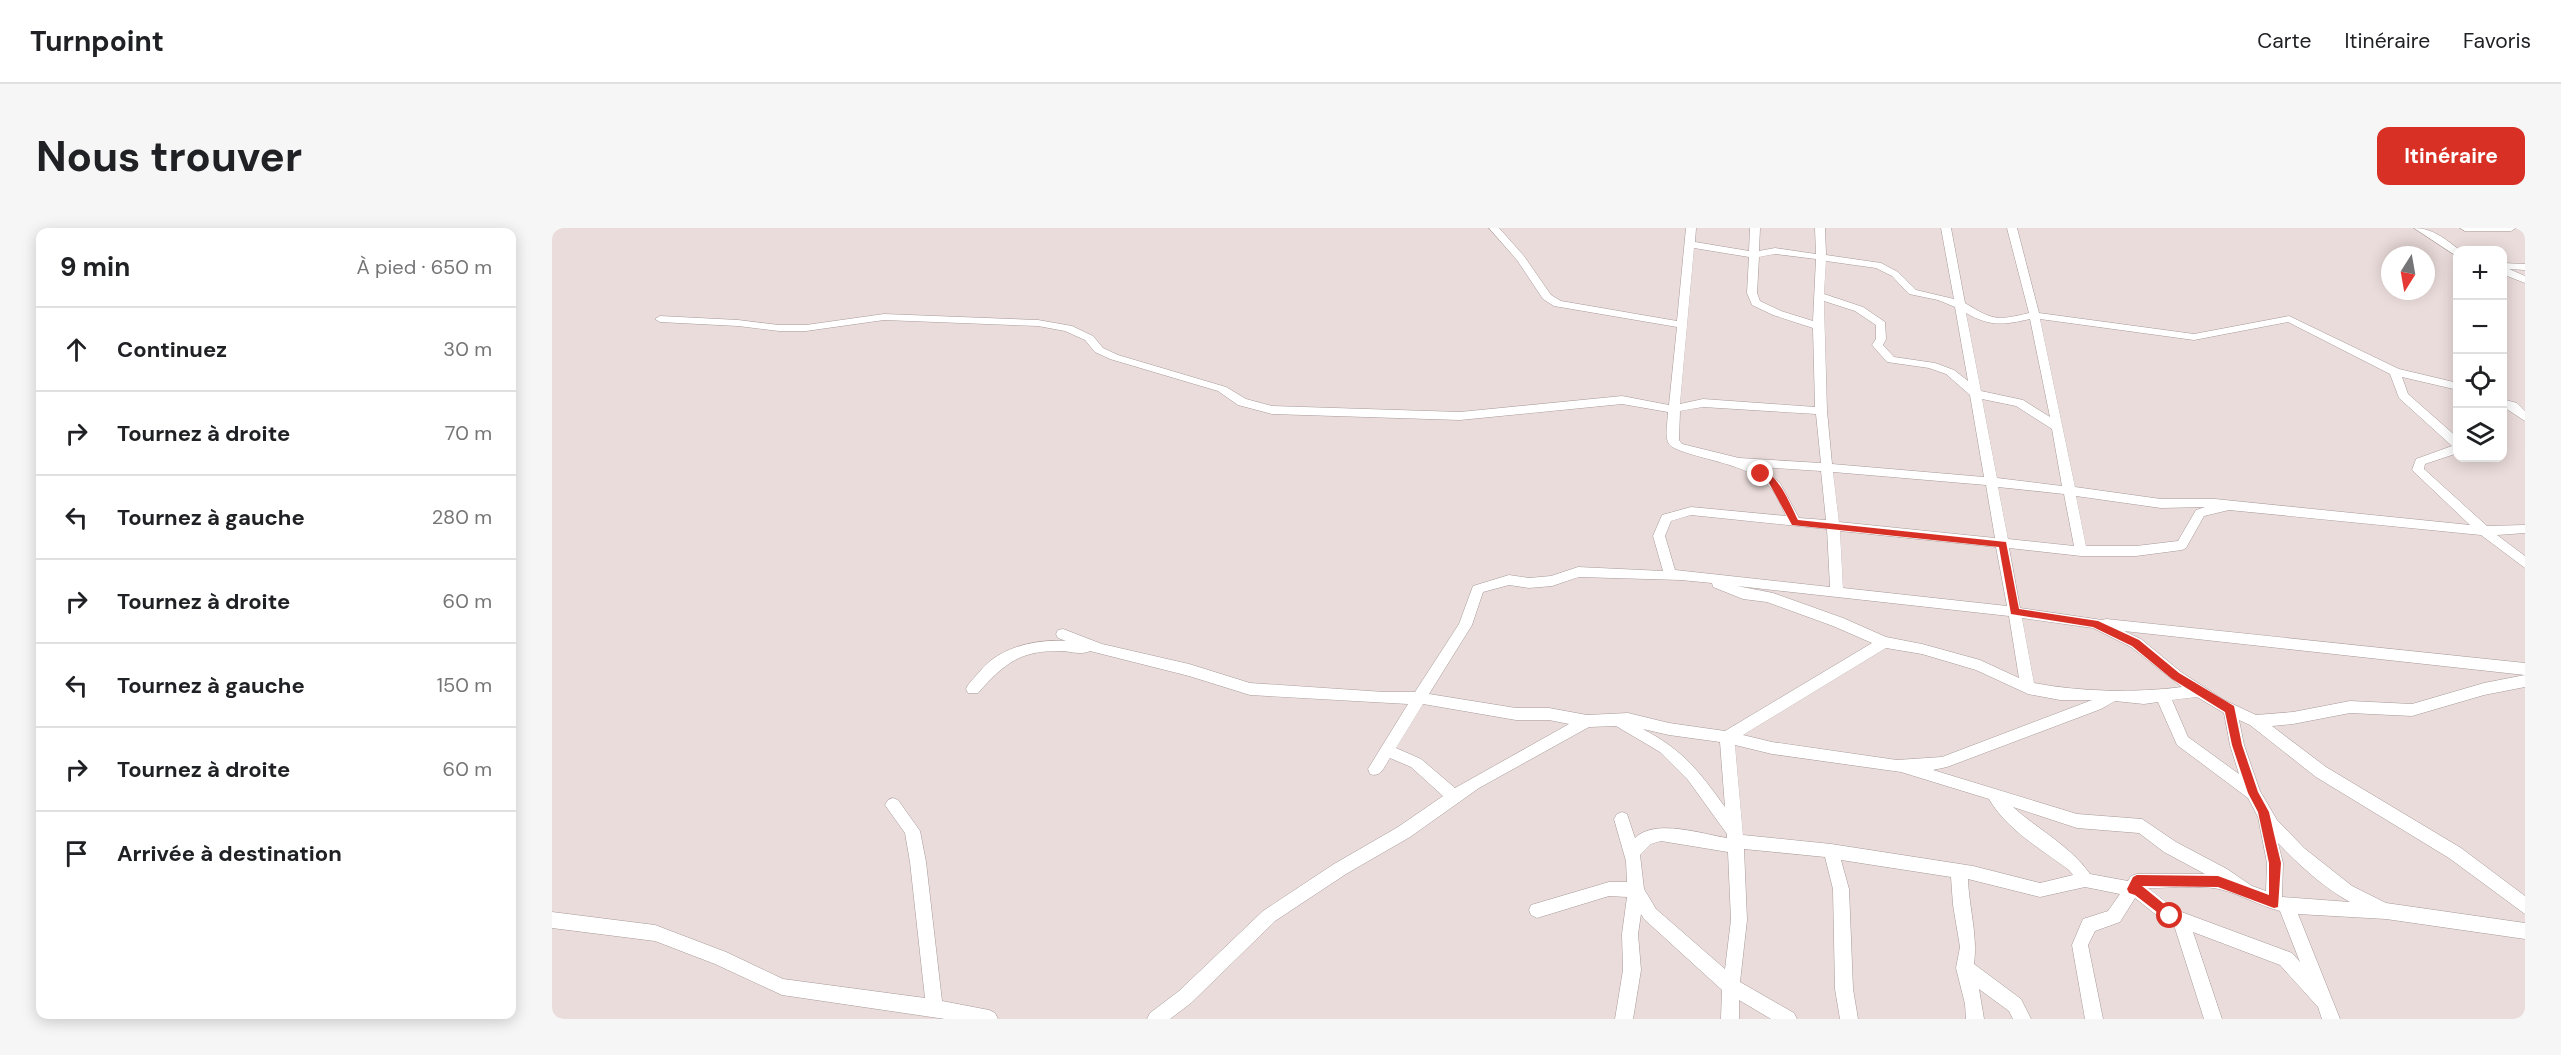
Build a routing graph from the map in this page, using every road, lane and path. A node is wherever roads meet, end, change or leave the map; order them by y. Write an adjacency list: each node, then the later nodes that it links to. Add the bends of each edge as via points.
1 (1494, 228): 24 (street, via 1521,258 1547,297 1558,304)
2 (1691, 228): 12 (street)
3 (1755, 228): 14 (street)
4 (1820, 228): 15 (street)
5 (1946, 228): 21 (street)
6 (2012, 228): 22 (street)
7 (2419, 228): 13 (street)
8 (2465, 228): 9 (street)
9 (2511, 228)
10 (2516, 228): 11 (street)
11 (2525, 228)
12 (1689, 244): 14 (street); 24 (street, via 1689,276)
13 (2453, 251)
14 (1754, 255): 15 (street, via 1775,250); 25 (street, via 1752,292 1756,303)
15 (1821, 256): 20 (street); 21 (street, via 1878,265 1895,273 1913,292)
16 (2507, 266): 17 (street)
17 (2525, 267)
18 (2507, 272): 19 (street)
19 (2525, 280)
20 (1819, 296): 25 (street); 28 (street, via 1859,309 1881,324 1878,345 1891,360 1932,365 1950,372)
21 (1960, 305): 22 (street, via 1986,320 2004,322); 28 (street)
22 (2034, 315): 26 (street, via 2194,337 2289,319); 33 (street)
23 (660, 320): 30 (street, via 778,328 806,328 884,316 1038,323 1068,328 1114,357 1222,389 1242,402 1272,410 1460,416 1622,400)
24 (1681, 325): 30 (street)
25 (1818, 326): 31 (street)
26 (2395, 372): 27 (street); 34 (street, via 2403,396)
27 (2453, 386)
28 (1976, 394): 33 (street, via 2019,404); 38 (street)
29 (2507, 404): 32 (street)
30 (1674, 409): 31 (street, via 1703,403); 36 (street, via 1675,444)
31 (1821, 411): 37 (street)
32 (2525, 417)
33 (2057, 427): 39 (street)
34 (2453, 442)
35 (2453, 451): 44 (street, via 2420,462 2418,470)
36 (1735, 462): 37 (street); 41 (street, via 1772,481)
37 (1826, 466): 38 (street); 42 (street)
38 (1992, 480): 39 (street); 45 (street)
39 (2069, 489): 40 (street, via 2173,504 2214,502); 46 (street)
40 (2229, 506): 44 (street); 46 (street, via 2200,513 2182,544 2136,551)
41 (1796, 523): 42 (street); 48 (street, via 1708,512 1677,513 1666,518 1659,536)
42 (1833, 525): 45 (street); 49 (street)
43 (2525, 529): 44 (street)
44 (2484, 531): 47 (street)
45 (2003, 544): 46 (street); 50 (street)
46 (2081, 551)
47 (2525, 563)
48 (1670, 574): 49 (street); 53 (street, via 1768,597); 62 (street, via 1578,572 1552,581 1509,580 1478,589 1465,625)
49 (1837, 591): 50 (street)
50 (2015, 612): 51 (street); 57 (street)
51 (2095, 623): 55 (street); 59 (street, via 2136,643)
52 (1064, 634): 54 (street)
53 (1884, 642): 57 (street, via 1980,666); 67 (street)
54 (1100, 649): 58 (street, via 1051,644 1024,651 997,663); 62 (street, via 1250,689)
55 (2525, 669)
56 (2525, 681): 66 (street, via 2412,710 2350,707)
57 (2028, 688): 60 (street, via 2060,694)
58 (973, 689)
59 (2199, 691): 61 (street); 63 (street)
60 (2113, 695): 61 (street); 69 (street, via 2096,705 1942,763)
61 (2163, 697): 71 (street, via 2182,741)
62 (1419, 698): 64 (street, via 1516,714); 68 (street)
63 (2230, 709): 66 (street); 71 (street)
64 (1587, 720): 65 (street); 73 (street)
65 (1604, 720): 67 (street, via 1629,719); 77 (street, via 1626,725 1665,748 1693,775)
66 (2255, 721): 86 (street, via 2321,772 2455,854)
67 (1727, 737): 69 (street, via 1772,748); 77 (street)
68 (1386, 750): 70 (street); 73 (street, via 1416,763)
69 (1897, 766): 72 (street)
70 (1375, 769)
71 (2249, 790): 75 (street)
72 (1994, 794): 81 (street, via 2026,829 2075,864); 84 (street, via 2077,821 2142,826)
73 (1455, 797): 97 (street, via 1269,916)
74 (893, 805): 95 (street, via 912,831)
75 (2264, 812): 85 (street); 88 (street, via 2298,853 2346,891)
76 (1622, 819): 79 (street)
77 (1736, 840): 78 (street); 79 (street, via 1661,834 1646,838); 93 (street, via 1739,920)
78 (1831, 851): 80 (street); 101 (street, via 1841,889 1844,989)
79 (1632, 852): 83 (street)
80 (1959, 871): 81 (street, via 2040,890); 92 (street, via 1968,946)
81 (2085, 880): 82 (street)
82 (2133, 889): 84 (street, via 2137,881 2188,880 2218,881); 90 (street); 104 (street, via 2114,917 2090,925 2080,945)
83 (1636, 890): 87 (street, via 1609,889); 93 (street, via 1650,914); 98 (street, via 1630,934 1632,970)
84 (2246, 891): 85 (street)
85 (2280, 905): 88 (street); 94 (street)
86 (2525, 906)
87 (1536, 910)
88 (2386, 911): 91 (street)
89 (552, 920): 95 (street, via 655,933 783,987)
90 (2181, 920): 94 (street, via 2286,959); 105 (street)
91 (2525, 931)
92 (1965, 968): 102 (street); 103 (street, via 2015,1005)
93 (1731, 986): 99 (street); 100 (street)
94 (2323, 1001): 106 (street)
95 (935, 1009): 96 (street)
96 (989, 1019)
97 (1156, 1019)
98 (1624, 1019)
99 (1730, 1019)
100 (1788, 1019)
101 (1849, 1019)
102 (1975, 1019)
103 (2022, 1019)
104 (2094, 1019)
105 (2213, 1019)
106 (2331, 1019)

